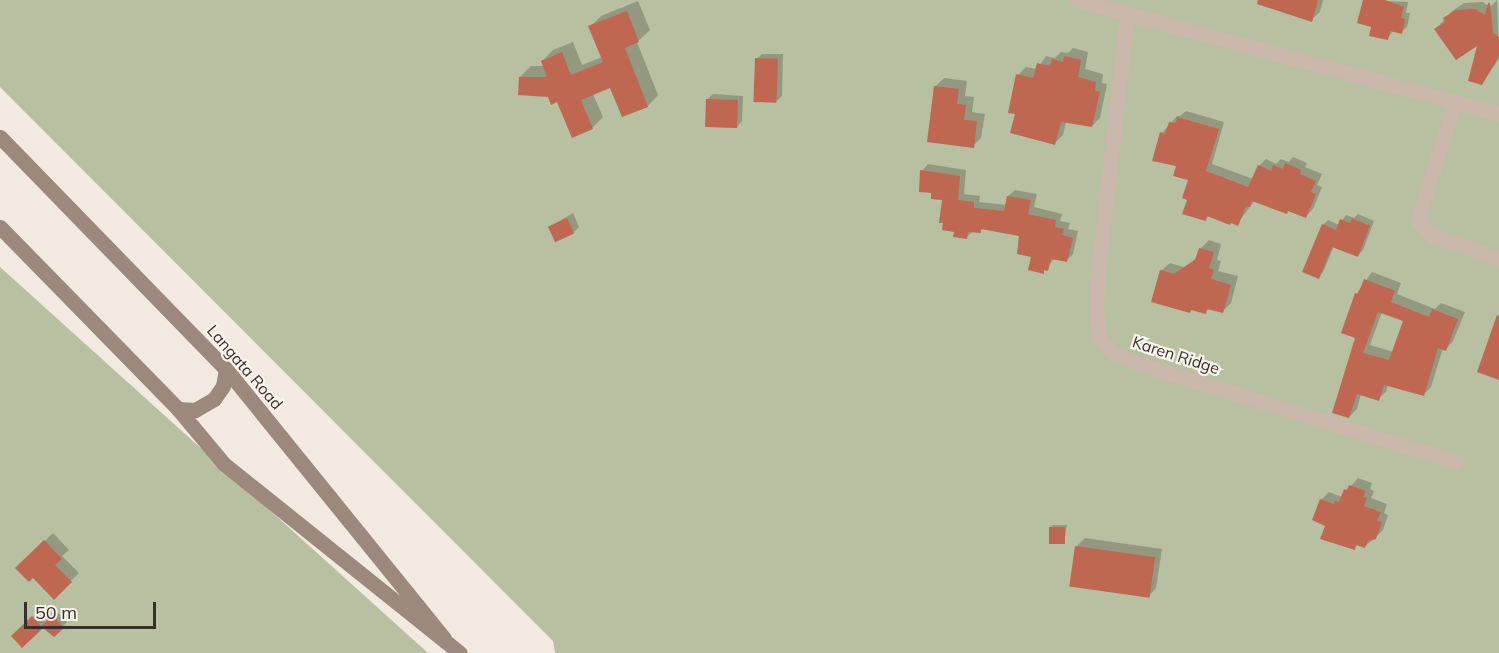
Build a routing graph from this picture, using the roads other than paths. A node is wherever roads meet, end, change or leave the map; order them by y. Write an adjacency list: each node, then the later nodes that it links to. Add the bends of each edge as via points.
1 (1077, 0): 2 (street)
2 (1127, 14): 3 (street); 10 (street, Karen Ridge, via 1099,263 1099,337 1111,352 1133,362)
3 (1455, 102): 4 (street); 7 (street, via 1419,223 1431,235)
4 (1499, 114)
5 (0, 137): 8 (main road, Langata Road)
6 (0, 227): 9 (main road, Langata Road)
7 (1499, 259)
8 (226, 369): 9 (main road, via 223,386 214,399 195,410); 11 (main road, Langata Road)
9 (178, 408): 11 (main road, Langata Road, via 224,464)
10 (1456, 462)
11 (444, 638): 12 (main road, Langata Road)
12 (460, 653)

